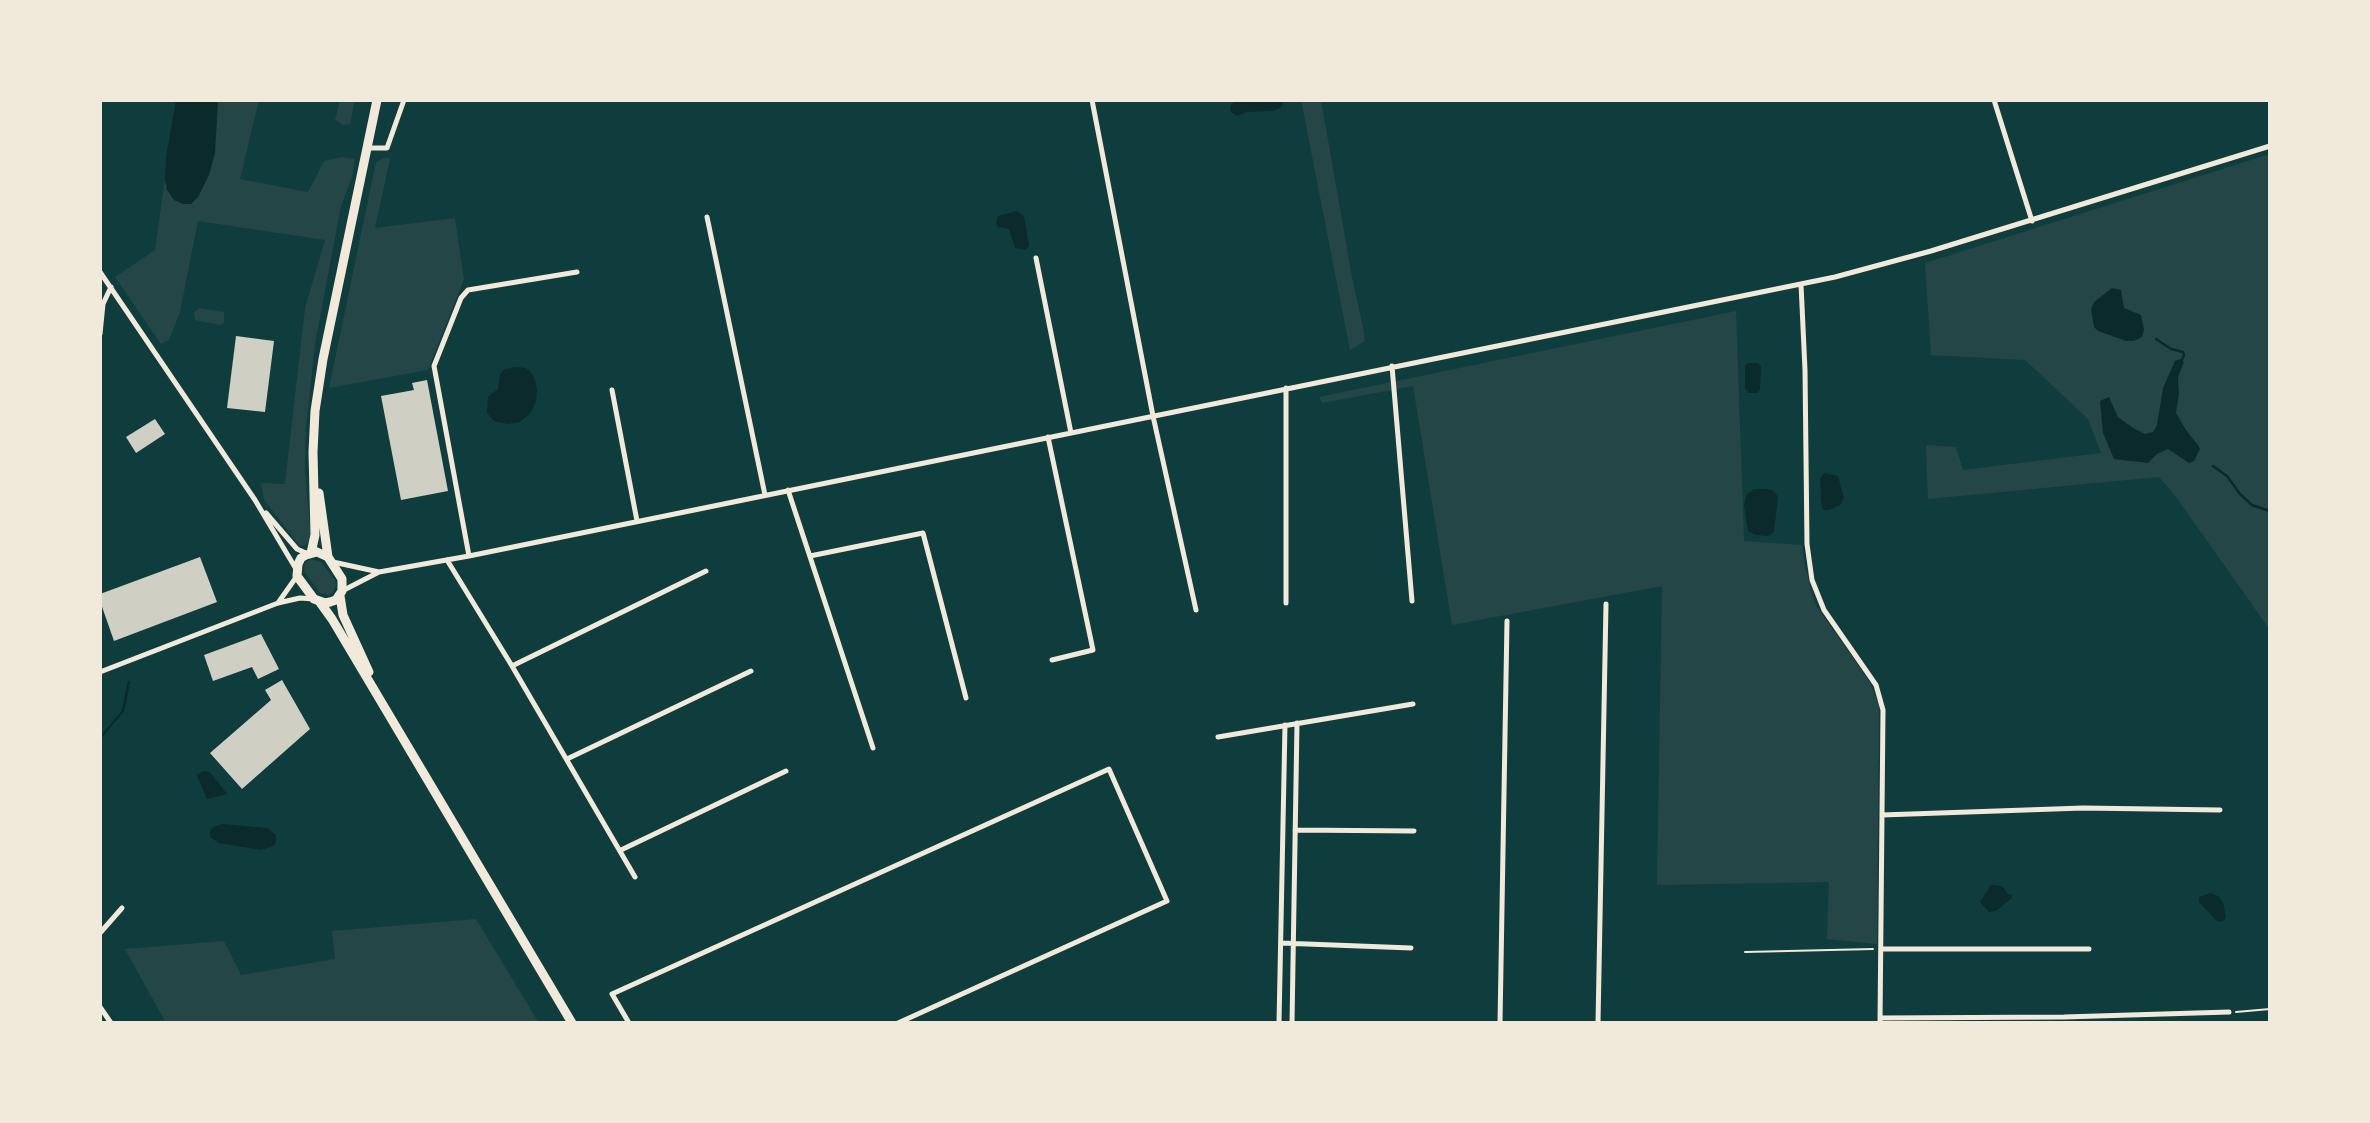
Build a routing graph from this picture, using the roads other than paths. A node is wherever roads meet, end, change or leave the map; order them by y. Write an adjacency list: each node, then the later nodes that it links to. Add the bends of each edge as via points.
1 (377, 100): 6 (main road)
2 (404, 100): 6 (street, via 387,148)
3 (1092, 100): 18 (street)
4 (1994, 100): 8 (street)
5 (2270, 146): 8 (street)
6 (368, 148): 21 (main road, via 323,359)
7 (707, 217): 23 (street)
8 (2032, 220): 12 (street, via 1883,265)
9 (1036, 258): 19 (street)
10 (100, 272): 13 (street)
11 (578, 272): 27 (street, via 468,290 434,366)
12 (1801, 284): 15 (street); 56 (street, via 1809,564 1824,610 1881,696 1885,728)
13 (111, 288): 14 (street, via 103,304); 24 (street)
14 (100, 334)
15 (1392, 366): 16 (street); 36 (street)
16 (1286, 388): 18 (street); 38 (street)
17 (612, 390): 25 (street)
18 (1153, 416): 19 (street); 40 (street)
19 (1071, 433): 20 (street)
20 (1048, 437): 22 (street); 42 (street, via 1093,650)
21 (313, 452): 26 (main road, via 315,535); 29 (main road)
22 (788, 490): 23 (street); 28 (street)
23 (765, 495): 25 (street)
24 (255, 500): 26 (street, via 292,544); 33 (street)
25 (637, 521): 27 (street)
26 (310, 553): 29 (main road); 33 (main road, via 301,558)
27 (469, 556): 30 (street)
28 (810, 556): 46 (street, via 923,533); 52 (street)
29 (330, 560): 32 (street); 34 (main road, via 342,579)
30 (447, 560): 32 (street); 43 (street)
31 (706, 571): 43 (street)
32 (379, 572): 34 (street)
33 (297, 573): 35 (main road); 37 (street)
34 (341, 593): 35 (main road, via 330,602); 48 (main road, via 344,615)
35 (317, 600): 37 (street); 48 (main road)
36 (1412, 601)
37 (278, 603): 44 (street)
38 (1286, 603)
39 (1606, 604): 81 (street)
40 (1196, 610)
41 (1507, 621): 80 (street)
42 (1052, 660)
43 (512, 666): 53 (street)
44 (100, 671)
45 (751, 671): 53 (street)
46 (966, 698)
47 (1413, 704): 49 (street)
48 (388, 714): 75 (main road)
49 (1297, 723): 50 (street); 57 (street)
50 (1284, 725): 51 (street); 63 (street)
51 (1218, 737)
52 (873, 748)
53 (567, 759): 59 (street)
54 (786, 771): 59 (street)
55 (2220, 810): 56 (street, via 2083,808)
56 (1882, 815): 66 (street)
57 (1296, 830): 58 (street); 64 (street)
58 (1414, 831)
59 (621, 850): 60 (street)
60 (635, 877)
61 (122, 908): 62 (street)
62 (100, 933)
63 (1281, 943): 64 (street); 78 (street)
64 (1294, 943): 65 (street); 79 (street)
65 (1411, 948)
66 (1881, 949): 67 (street); 71 (street)
67 (2089, 949)
68 (100, 1007): 74 (street)
69 (2229, 1012): 70 (street)
70 (2123, 1015): 72 (street); 82 (street)
71 (1880, 1020): 73 (street)
72 (2064, 1020): 73 (street)
73 (1942, 1021)
74 (111, 1023)
75 (572, 1023)
76 (629, 1023): 77 (street, via 612,994 1109,769 1167,901)
77 (898, 1023)
78 (1279, 1023)
79 (1292, 1023)
80 (1500, 1023)
81 (1598, 1023)
82 (2123, 1023)

